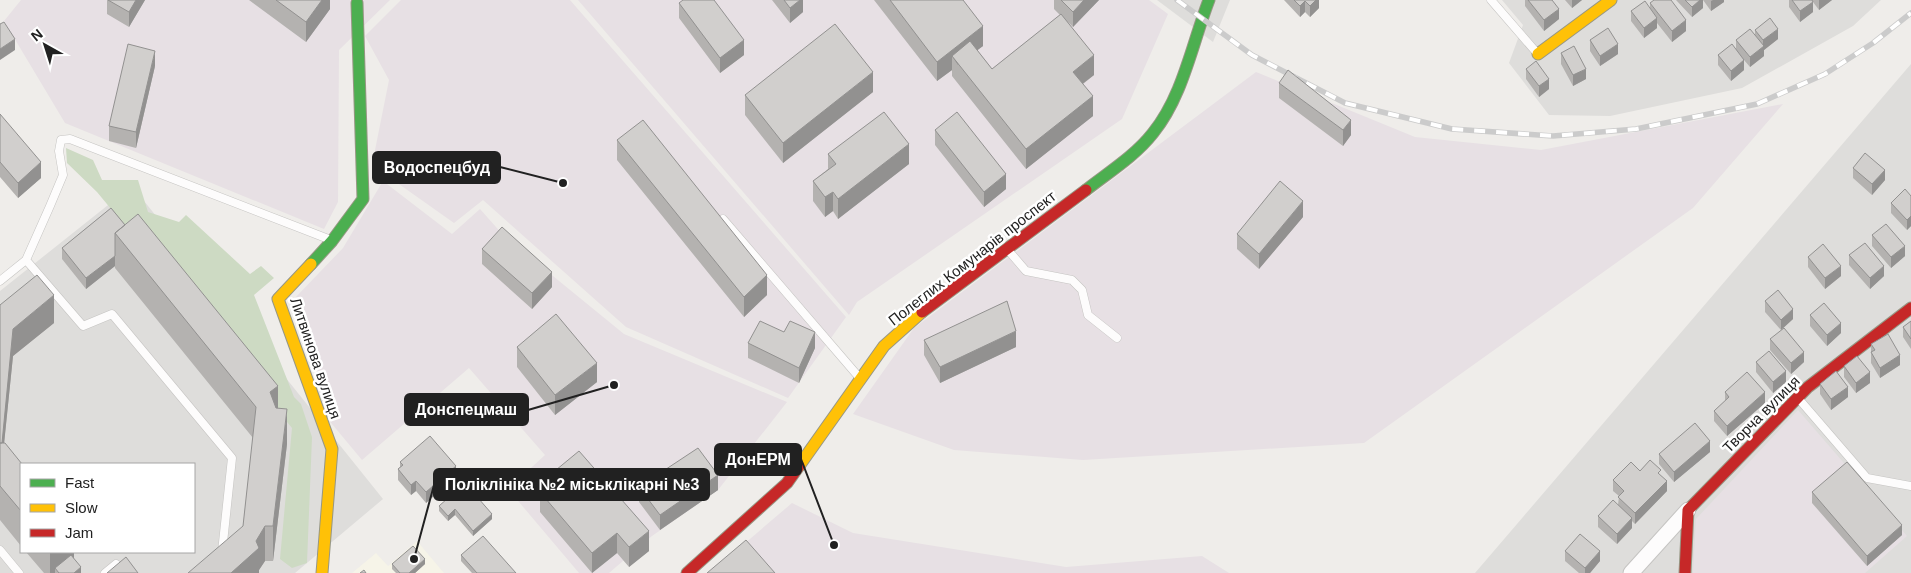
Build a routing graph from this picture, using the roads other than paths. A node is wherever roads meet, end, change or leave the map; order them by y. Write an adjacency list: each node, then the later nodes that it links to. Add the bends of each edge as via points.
1 (1208, 0): 8 (street, Полеглих Комунарів проспект, via 1181,83 1161,123 1124,161)
2 (1491, 0): 5 (lane)
3 (1611, 0): 5 (street)
4 (358, 3): 7 (street, Литвинова вулиця, via 363,199)
5 (1538, 54)
6 (723, 219): 13 (lane)
7 (332, 241): 9 (lane, via 70,139 61,140 59,150 63,175); 22 (street, Литвинова вулиця, via 278,299 332,449)
8 (1006, 249): 12 (lane, via 1026,270 1072,280 1082,290 1088,315); 13 (street, Полеглих Комунарів проспект, via 915,317 884,346)
9 (26, 260): 10 (lane); 18 (lane, via 82,326 112,314 232,458 222,554)
10 (0, 281)
11 (1911, 308): 14 (street, Творча вулиця)
12 (1117, 338)
13 (861, 380): 23 (street, Полеглих Комунарів проспект, via 787,483)
14 (1798, 398): 15 (lane, via 1867,478); 16 (street, Творча вулиця)
15 (1911, 486)
16 (1688, 510): 24 (street); 25 (street)
17 (0, 550): 19 (lane)
18 (214, 560)
19 (19, 573)
20 (105, 573): 21 (lane, via 116,564)
21 (124, 573)
22 (322, 573)
23 (687, 573)
24 (1631, 573)
25 (1685, 573)

